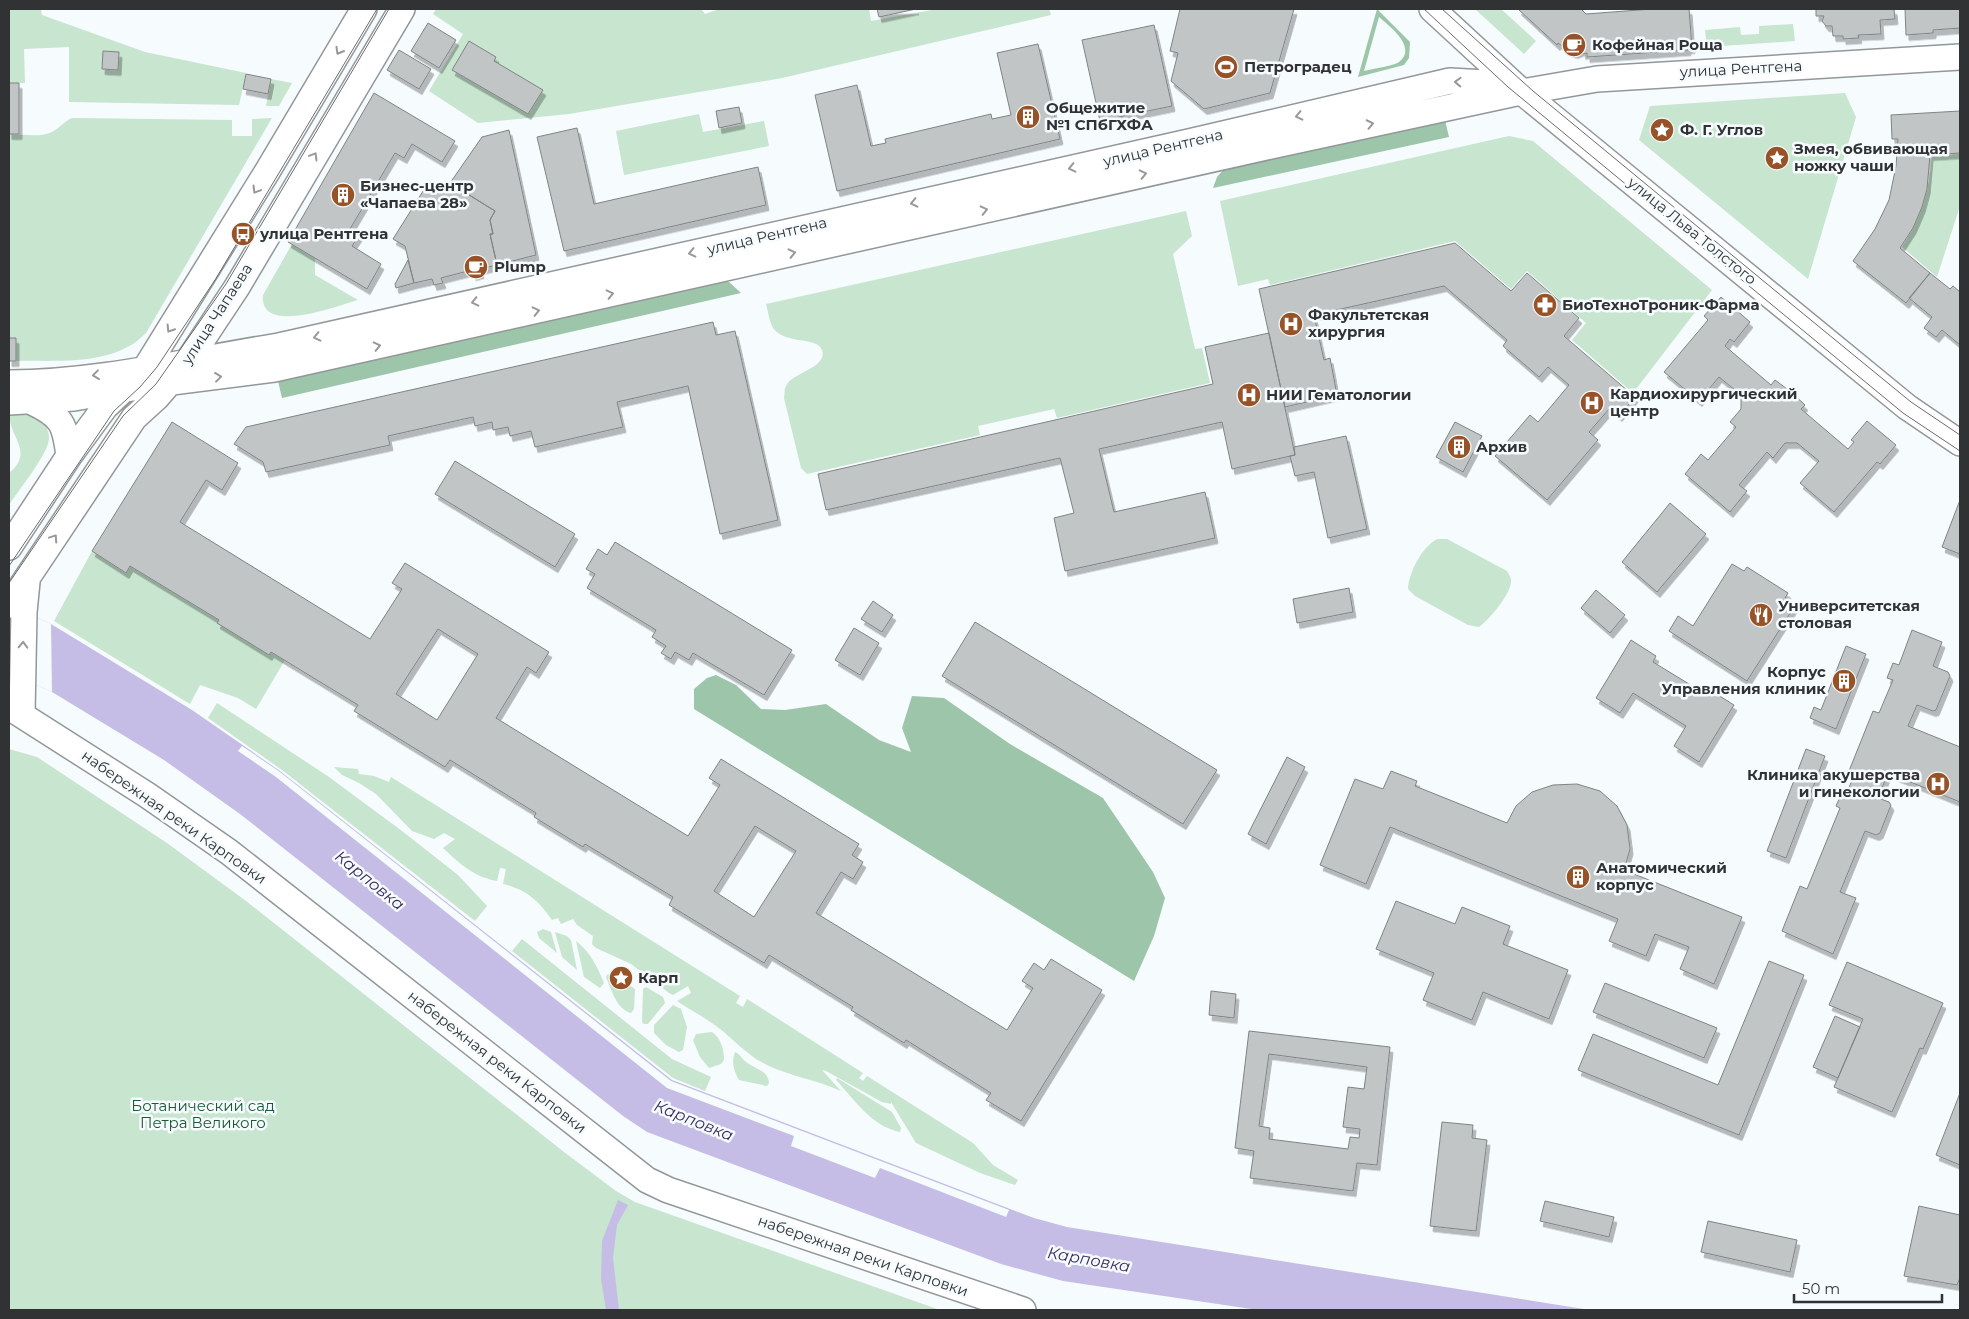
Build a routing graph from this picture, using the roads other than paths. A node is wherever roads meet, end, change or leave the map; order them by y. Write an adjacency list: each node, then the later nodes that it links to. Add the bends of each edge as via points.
1 (364, 9): 7 (street, улица Чапаева, one-way to 7)
2 (402, 9): 6 (street, улица Чапаева, one-way to 2, via 237,287)
3 (1432, 9): 5 (street, улица Льва Толстого)
4 (1960, 57): 5 (street, улица Рентгена, via 1597,79)
5 (1522, 92): 6 (street, улица Рентгена, one-way to 6, via 1508,87 1450,81 288,344); 9 (street, улица Рентгена, one-way to 5, via 274,370); 12 (street, улица Льва Толстого, via 1893,396)
6 (188, 361): 7 (street, улица Рентгена); 9 (street, улица Чапаева)
7 (144, 369): 8 (street, улица Рентгена, one-way to 8, via 34,383); 10 (street, улица Чапаева)
8 (9, 383)
9 (169, 383): 10 (street, улица Рентгена); 15 (street, улица Чапаева, one-way to 9, via 27,579 134,418)
10 (124, 390): 11 (street, улица Рентгена); 13 (street, улица Чапаева, via 105,408)
11 (20, 402): 13 (street, via 47,409 59,419 66,435)
12 (1960, 443)
13 (69, 456): 14 (street, улица Чапаева)
14 (10, 545)
15 (16, 609): 16 (street, улица Чапаева, one-way to 15, via 22,678)
16 (13, 711): 17 (street, набережная реки Карповки, via 147,795 229,852 647,1180 668,1190)
17 (1023, 1310)

